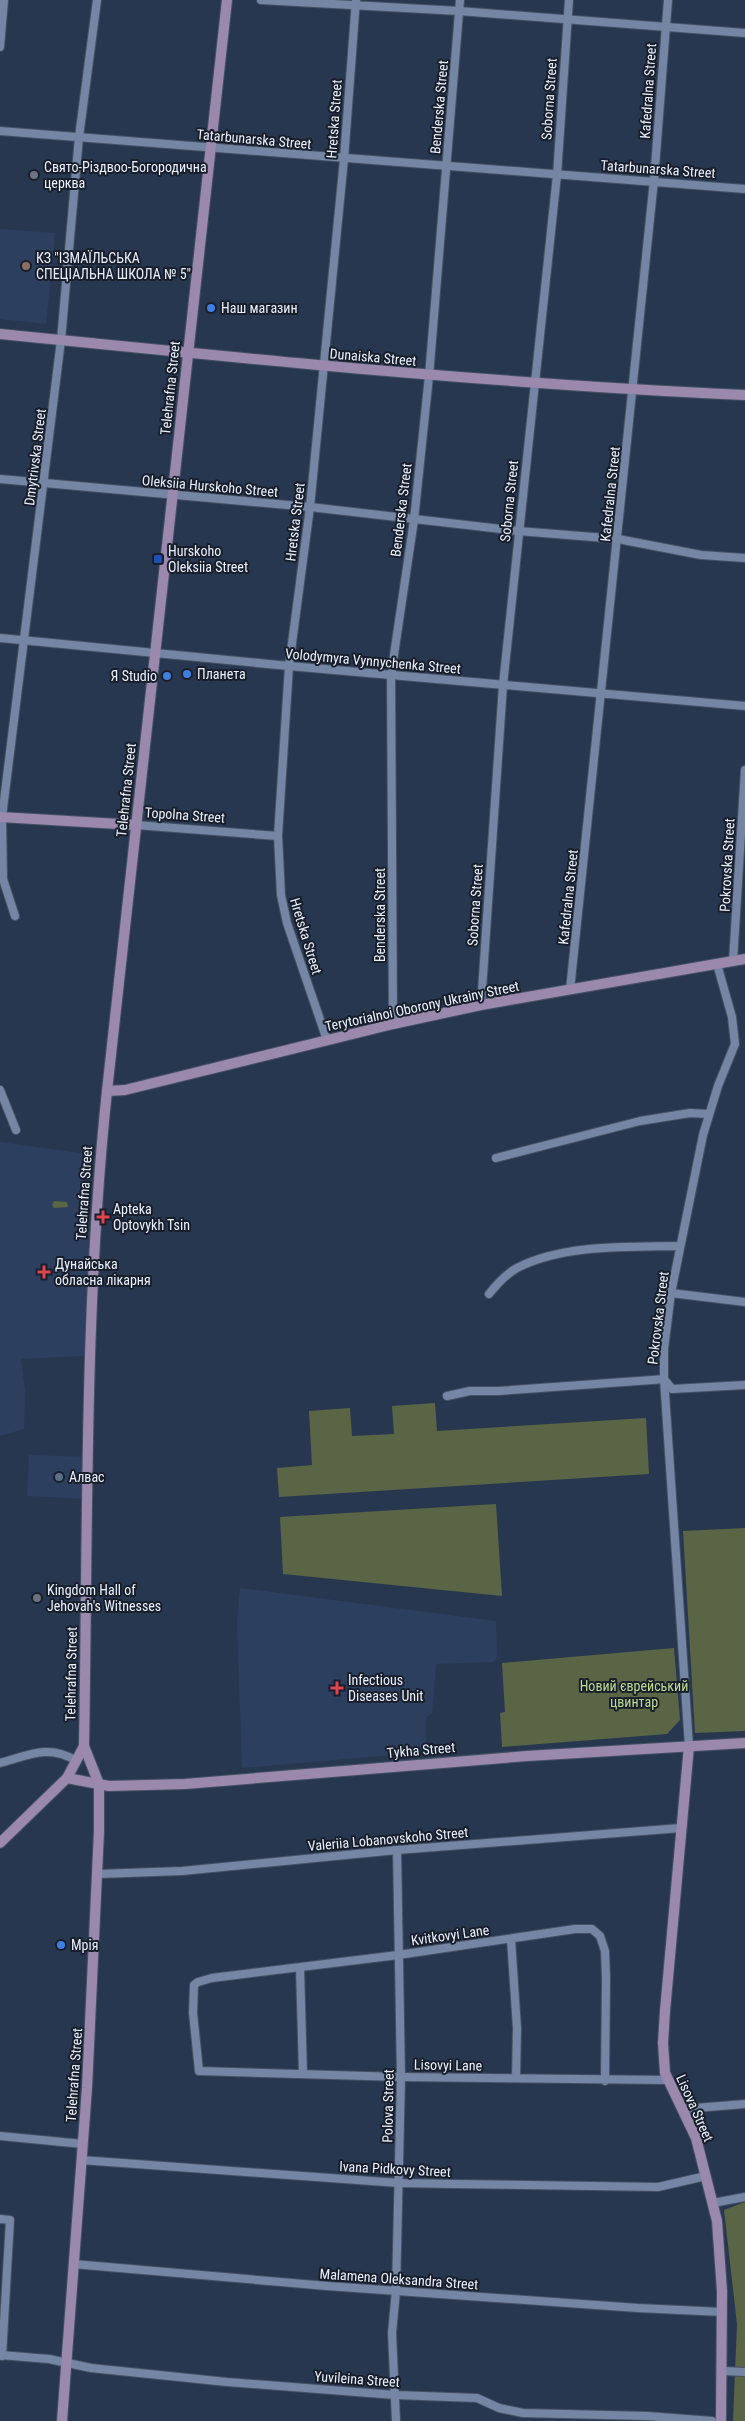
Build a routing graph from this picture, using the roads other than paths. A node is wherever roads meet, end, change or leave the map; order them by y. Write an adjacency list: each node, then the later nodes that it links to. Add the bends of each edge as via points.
1 (4, 0): 13 (street)
2 (97, 0): 15 (street, Dmytrivska Street)
3 (227, 0): 16 (main road, Telehrafna Street)
4 (261, 0): 8 (street)
5 (460, 0): 9 (street, Benderska Street)
6 (569, 0): 10 (street, Soborna Street)
7 (668, 0): 11 (street, Kafedralna Street)
8 (355, 2): 9 (street); 17 (street, Hretska Street)
9 (459, 11): 10 (street); 18 (street, Benderska Street)
10 (567, 20): 11 (street); 19 (street, Soborna Street)
11 (666, 28): 12 (street); 20 (street, Kafedralna Street)
12 (745, 33)
13 (0, 46)
14 (0, 131): 15 (street, Tatarbunarska Street)
15 (79, 137): 16 (street, Tatarbunarska Street); 23 (street, Dmytrivska Street)
16 (211, 147): 17 (street, Tatarbunarska Street); 24 (main road, Telehrafna Street)
17 (344, 159): 18 (street, Tatarbunarska Street); 25 (street, Hretska Street)
18 (446, 166): 19 (street, Tatarbunarska Street); 26 (street, Benderska Street)
19 (557, 175): 20 (street, Tatarbunarska Street); 27 (street, Soborna Street)
20 (654, 180): 21 (street, Tatarbunarska Street); 28 (street, Kafedralna Street)
21 (745, 189)
22 (0, 334): 23 (main road, Dunaiska Street)
23 (61, 340): 24 (main road, Dunaiska Street); 31 (street, Dmytrivska Street)
24 (188, 352): 25 (main road, Dunaiska Street); 32 (main road, Telehrafna Street)
25 (323, 367): 26 (main road, Dunaiska Street); 33 (street, Hretska Street)
26 (429, 376): 27 (main road, Dunaiska Street); 34 (street, Benderska Street)
27 (535, 383): 28 (main road, Dunaiska Street); 35 (street, Soborna Street)
28 (633, 390): 29 (main road, Dunaiska Street); 36 (street, Kafedralna Street)
29 (745, 395)
30 (0, 479): 31 (street, Oleksiia Hurskoho Street)
31 (44, 483): 32 (street, Oleksiia Hurskoho Street); 39 (street, Dmytrivska Street)
32 (173, 495): 33 (street, Oleksiia Hurskoho Street); 40 (main road, Telehrafna Street)
33 (310, 507): 34 (street, Oleksiia Hurskoho Street); 41 (street, Hretska Street)
34 (414, 520): 35 (street, Oleksiia Hurskoho Street); 42 (street, Benderska Street)
35 (518, 531): 36 (street, Oleksiia Hurskoho Street); 43 (street, Soborna Street)
36 (618, 539): 37 (street, Oleksiia Hurskoho Street, via 701,555); 44 (street, Kafedralna Street)
37 (745, 558)
38 (0, 638): 39 (street, Volodymyra Vynnychenka Street)
39 (25, 642): 40 (street, Volodymyra Vynnychenka Street); 47 (street, Dmytrivska Street)
40 (155, 653): 41 (street, Volodymyra Vynnychenka Street); 48 (main road, Telehrafna Street)
41 (289, 666): 42 (street, Volodymyra Vynnychenka Street); 49 (street, Hretska Street)
42 (391, 675): 43 (street, Volodymyra Vynnychenka Street); 56 (street, Benderska Street)
43 (503, 685): 44 (street, Volodymyra Vynnychenka Street); 55 (street, Soborna Street)
44 (602, 693): 45 (street, Volodymyra Vynnychenka Street); 54 (street, Kafedralna Street)
45 (745, 706)
46 (745, 770): 52 (street, Pokrovska Street)
47 (1, 817): 48 (main road, Topolna Street); 50 (street, Dmytrivska Street, via 3,879)
48 (136, 825): 49 (street, Topolna Street); 59 (main road, Telehrafna Street)
49 (278, 836): 57 (street, Hretska Street, via 281,895 287,924)
50 (15, 916)
51 (745, 959): 52 (main road, Terytorialnoi Oborony Ukrainy Street)
52 (733, 961): 53 (main road, Terytorialnoi Oborony Ukrainy Street)
53 (716, 964): 54 (main road, Terytorialnoi Oborony Ukrainy Street); 60 (street, Pokrovska Street, via 736,1038)
54 (570, 990): 55 (main road, Terytorialnoi Oborony Ukrainy Street)
55 (481, 1005): 56 (main road, Terytorialnoi Oborony Ukrainy Street)
56 (393, 1024): 57 (main road, Terytorialnoi Oborony Ukrainy Street)
57 (327, 1040): 59 (main road, Terytorialnoi Oborony Ukrainy Street, via 132,1088)
58 (0, 1090): 61 (street)
59 (107, 1091): 71 (main road, Telehrafna Street, via 92,1270)
60 (708, 1114): 62 (street, via 690,1112 640,1121); 63 (street, Pokrovska Street)
61 (16, 1130)
62 (496, 1158)
63 (680, 1246): 64 (street, Pokrovska Street); 65 (street, via 592,1249 537,1260 510,1272)
64 (671, 1293): 66 (street); 67 (street, Pokrovska Street, via 664,1348)
65 (489, 1294)
66 (745, 1302)
67 (664, 1380): 68 (street, via 672,1389); 69 (street, via 470,1391); 72 (street, Pokrovska Street)
68 (745, 1385)
69 (447, 1396)
70 (745, 1743): 72 (main road, Tykha Street)
71 (84, 1746): 73 (main road); 76 (main road, Telehrafna Street)
72 (690, 1746): 76 (main road, Tykha Street, via 185,1784); 77 (main road, Lisova Street)
73 (77, 1762): 74 (street, via 60,1752 51,1751); 75 (main road)
74 (0, 1763)
75 (67, 1778): 76 (main road, Tykha Street); 78 (main road)
76 (99, 1784): 80 (main road, Telehrafna Street)
77 (681, 1828): 79 (street, Valeriia Lobanovskoho Street); 88 (main road, Lisova Street, via 664,2031)
78 (0, 1843)
79 (397, 1850): 80 (street, Valeriia Lobanovskoho Street, via 182,1871); 82 (street, Polova Street)
80 (98, 1874): 93 (main road, Telehrafna Street)
81 (511, 1939): 82 (street, Kvitkovyi Lane); 87 (street, via 517,2028); 89 (street, Kvitkovyi Lane, via 586,1928 596,1930 600,1936 605,1951 606,1978)
82 (398, 1955): 83 (street, Kvitkovyi Lane); 86 (street, Polova Street)
83 (300, 1968): 84 (street, Kvitkovyi Lane, via 212,1978 194,1985 192,2014); 85 (street)
84 (199, 2071): 85 (street, Lisovyi Lane)
85 (304, 2074): 86 (street, Lisovyi Lane)
86 (401, 2077): 87 (street, Lisovyi Lane); 96 (street, Polova Street)
87 (516, 2078): 89 (street, Lisovyi Lane)
88 (667, 2080): 89 (street, Lisovyi Lane); 91 (main road, Lisova Street)
89 (605, 2081)
90 (745, 2104): 91 (street)
91 (683, 2108): 95 (main road, Lisova Street, via 696,2138)
92 (0, 2136): 93 (street)
93 (83, 2144): 94 (main road, Telehrafna Street)
94 (82, 2160): 96 (street, Ivana Pidkovy Street); 100 (main road, Telehrafna Street)
95 (706, 2176): 96 (street, Ivana Pidkovy Street, via 650,2187); 98 (main road, Lisova Street)
96 (399, 2182): 101 (street, Polova Street)
97 (745, 2197): 98 (street)
98 (713, 2203): 102 (main road, Lisova Street, via 720,2242)
99 (0, 2219): 103 (street, via 10,2220)
100 (73, 2264): 101 (street, Malamena Oleksandra Street); 104 (main road, Telehrafna Street)
101 (396, 2290): 102 (street, Malamena Oleksandra Street); 107 (street, Polova Street, via 392,2334)
102 (722, 2312): 105 (main road, Lisova Street)
103 (1, 2355): 104 (street, Yuvileina Street)
104 (65, 2362): 107 (street, Yuvileina Street, via 91,2368 227,2382); 108 (main road, Telehrafna Street)
105 (723, 2371): 106 (street); 111 (main road, Lisova Street)
106 (745, 2372)
107 (395, 2394): 109 (street, Polova Street); 110 (street, Yuvileina Street, via 480,2398 499,2408 523,2414 647,2416)
108 (62, 2421)
109 (396, 2421)
110 (712, 2421)
111 (721, 2421)

